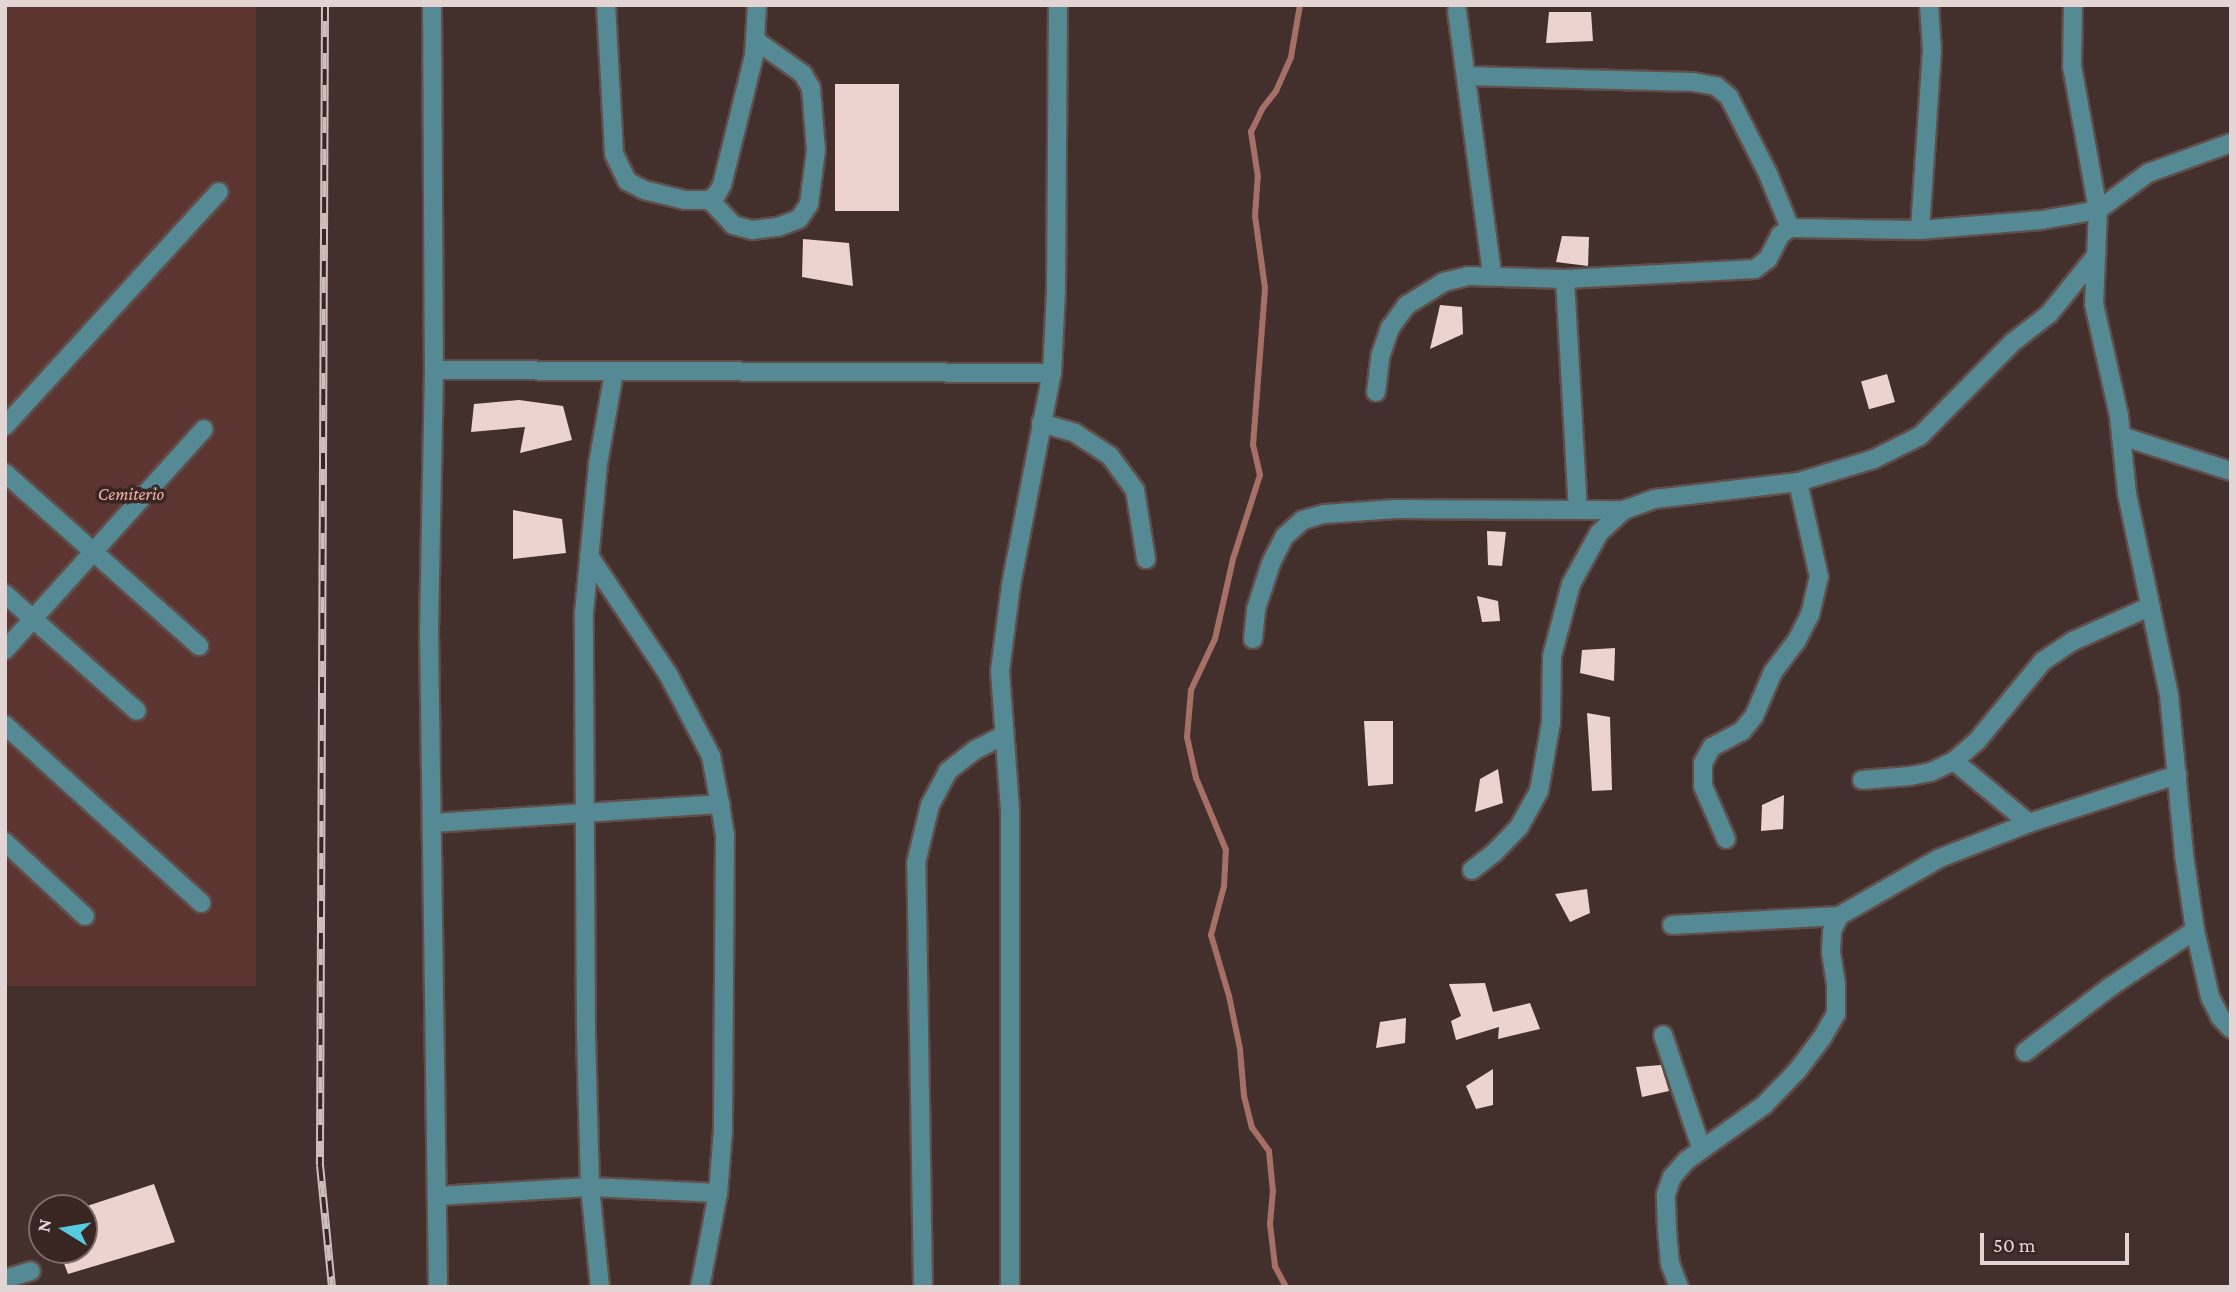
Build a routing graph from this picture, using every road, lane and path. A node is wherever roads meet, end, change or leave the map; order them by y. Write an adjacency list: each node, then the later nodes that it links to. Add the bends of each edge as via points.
1 (432, 5): 19 (street)
2 (606, 5): 12 (street, via 614,154 627,181 644,190)
3 (757, 5): 8 (street)
4 (1058, 5): 21 (street)
5 (1928, 5): 15 (street, via 1933,51)
6 (2073, 5): 13 (street, via 2072,66)
7 (1457, 11): 9 (street)
8 (755, 40): 12 (street, via 722,185); 12 (street, via 803,74 811,88 816,149 809,204 799,219 752,230 733,225)
9 (1466, 76): 14 (street, via 1716,86 1729,97); 17 (street)
10 (2231, 143): 13 (street, via 2148,173)
11 (219, 192): 24 (street)
12 (710, 200)
13 (2098, 210): 15 (street, via 2042,220); 16 (street)
14 (1790, 228): 15 (street); 18 (street, via 1780,235 1768,260 1755,268)
15 (1920, 230)
16 (2096, 256): 26 (street, via 2094,304); 29 (street, via 2049,314 2013,342 1920,436 1874,459)
17 (1492, 275): 18 (street); 22 (street, via 1444,282 1407,305 1390,328)
18 (1565, 279): 30 (street)
19 (434, 370): 20 (street); 50 (street, via 429,628)
20 (614, 372): 21 (street); 33 (street)
21 (1052, 373): 23 (street)
22 (1376, 393)
23 (1041, 423): 34 (street, via 1075,433 1110,456 1135,490); 43 (street, via 999,671)
24 (5, 425)
25 (204, 429): 32 (street)
26 (2121, 436): 27 (street); 36 (street, via 2127,494)
27 (2231, 471)
28 (5, 473): 32 (street)
29 (1798, 482): 31 (street, via 1655,499); 51 (street, via 1819,578 1810,615 1773,672 1754,716 1742,731 1712,747 1703,763 1703,786)
30 (1578, 508): 31 (street); 38 (street, via 1396,509 1303,520 1284,536 1271,563 1256,609)
31 (1625, 510): 53 (street, via 1599,533 1571,584 1552,656 1551,722 1539,792 1519,827)
32 (94, 552): 37 (street); 39 (street)
33 (589, 556): 47 (street, via 668,674 711,756); 48 (street, via 584,613)
34 (1146, 559)
35 (5, 594): 37 (street)
36 (2151, 606): 44 (street, via 2073,641 2043,661 1977,741); 45 (street, via 2169,695)
37 (33, 619): 40 (street); 41 (street)
38 (1253, 639)
39 (199, 646)
40 (5, 650)
41 (137, 711)
42 (5, 725): 54 (street)
43 (1002, 736): 71 (street, via 948,771 930,805 916,863); 72 (street, via 1010,810)
44 (1954, 761): 46 (street, via 1931,772); 49 (street)
45 (2177, 775): 49 (street); 58 (street)
46 (1862, 780)
47 (720, 804): 48 (street); 64 (street, via 724,1051)
48 (585, 815): 50 (street); 63 (street)
49 (2029, 822): 56 (street, via 1940,858)
50 (434, 823): 65 (street, via 432,1012)
51 (1726, 839)
52 (5, 842): 55 (street)
53 (1472, 870)
54 (201, 903)
55 (85, 916)
56 (1839, 916): 57 (street); 62 (street, via 1832,930 1831,951 1836,1014 1822,1038 1764,1105)
57 (1672, 925)
58 (2195, 930): 59 (street, via 2210,996); 61 (street)
59 (2231, 1029)
60 (1663, 1035): 62 (street)
61 (2025, 1052)
62 (1702, 1150): 73 (street, via 1672,1177 1666,1194 1670,1264)
63 (590, 1187): 64 (street); 65 (street); 69 (street)
64 (718, 1193): 70 (street)
65 (437, 1196): 68 (street)
66 (31, 1271): 67 (street)
67 (5, 1279)
68 (438, 1287)
69 (600, 1287)
70 (700, 1287)
71 (923, 1287)
72 (1010, 1287)
73 (1679, 1287)

